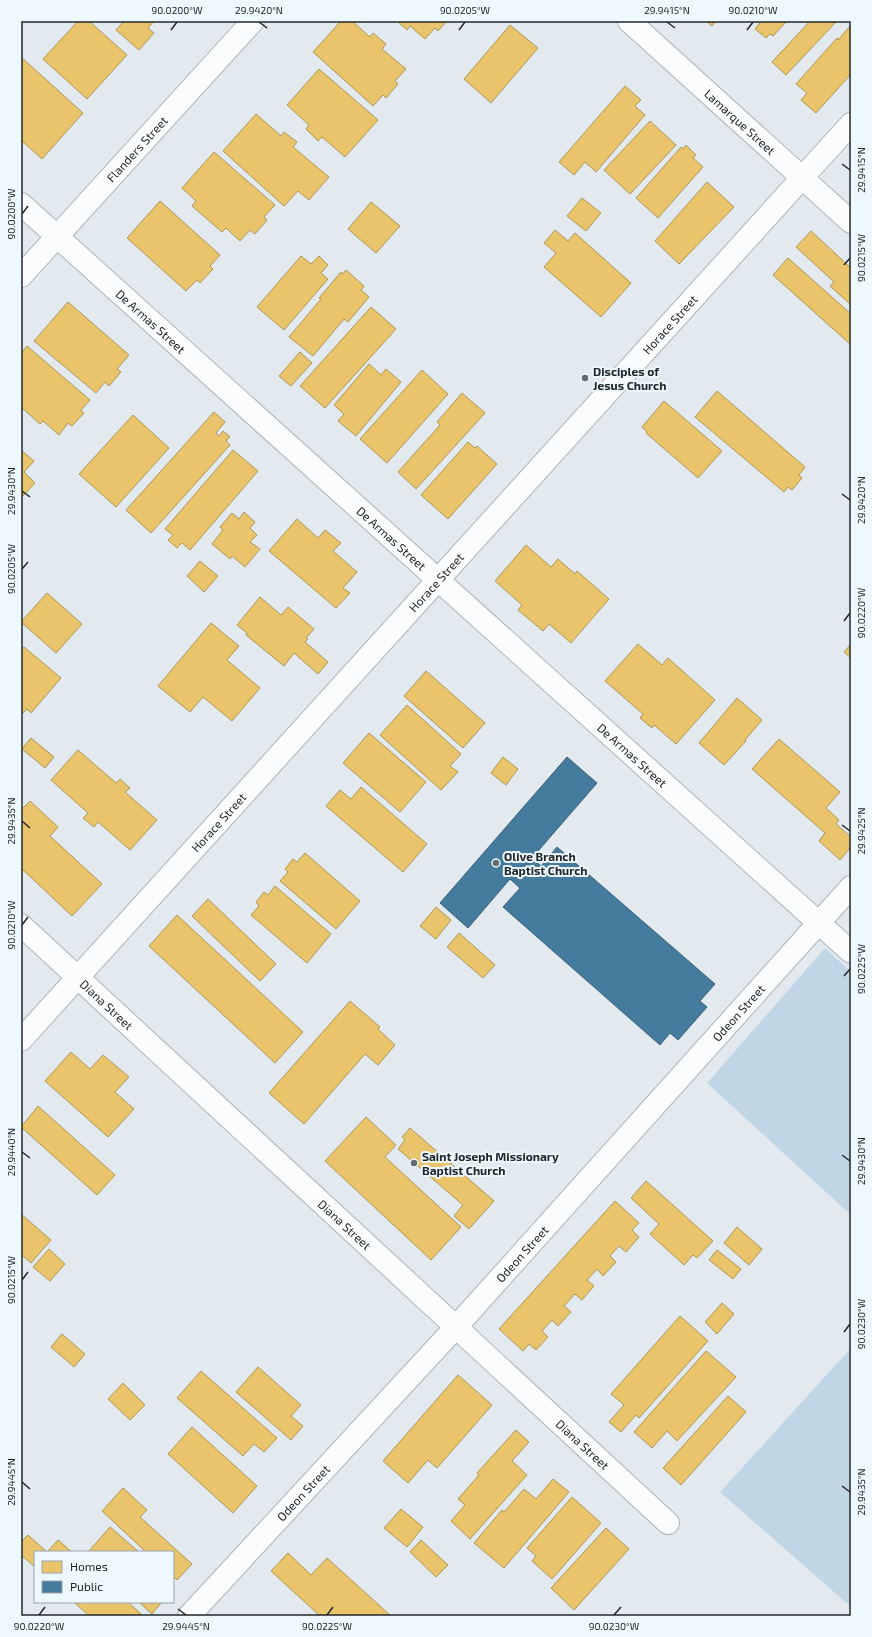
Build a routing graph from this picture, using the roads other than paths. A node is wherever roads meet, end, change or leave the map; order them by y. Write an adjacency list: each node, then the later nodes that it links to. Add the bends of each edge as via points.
1 (253, 21): 7 (street, Flanders Street)
2 (629, 21): 4 (street, Lamarque Street)
3 (851, 124): 4 (street, Horace Street)
4 (802, 177): 6 (street, Lamarque Street); 9 (street, Horace Street)
5 (21, 204): 7 (street, De Armas Street)
6 (851, 222)
7 (57, 236): 8 (street, Flanders Street); 9 (street, De Armas Street)
8 (21, 276)
9 (438, 580): 11 (street, De Armas Street); 14 (street, Horace Street)
10 (851, 887): 11 (street, Odeon Street)
11 (819, 923): 13 (street, De Armas Street); 16 (street, Odeon Street)
12 (21, 925): 14 (street, Diana Street)
13 (851, 952)
14 (78, 978): 15 (street, Horace Street); 16 (street, Diana Street)
15 (21, 1040)
16 (456, 1327): 17 (street, Diana Street); 18 (street, Odeon Street)
17 (668, 1523)
18 (189, 1616)

